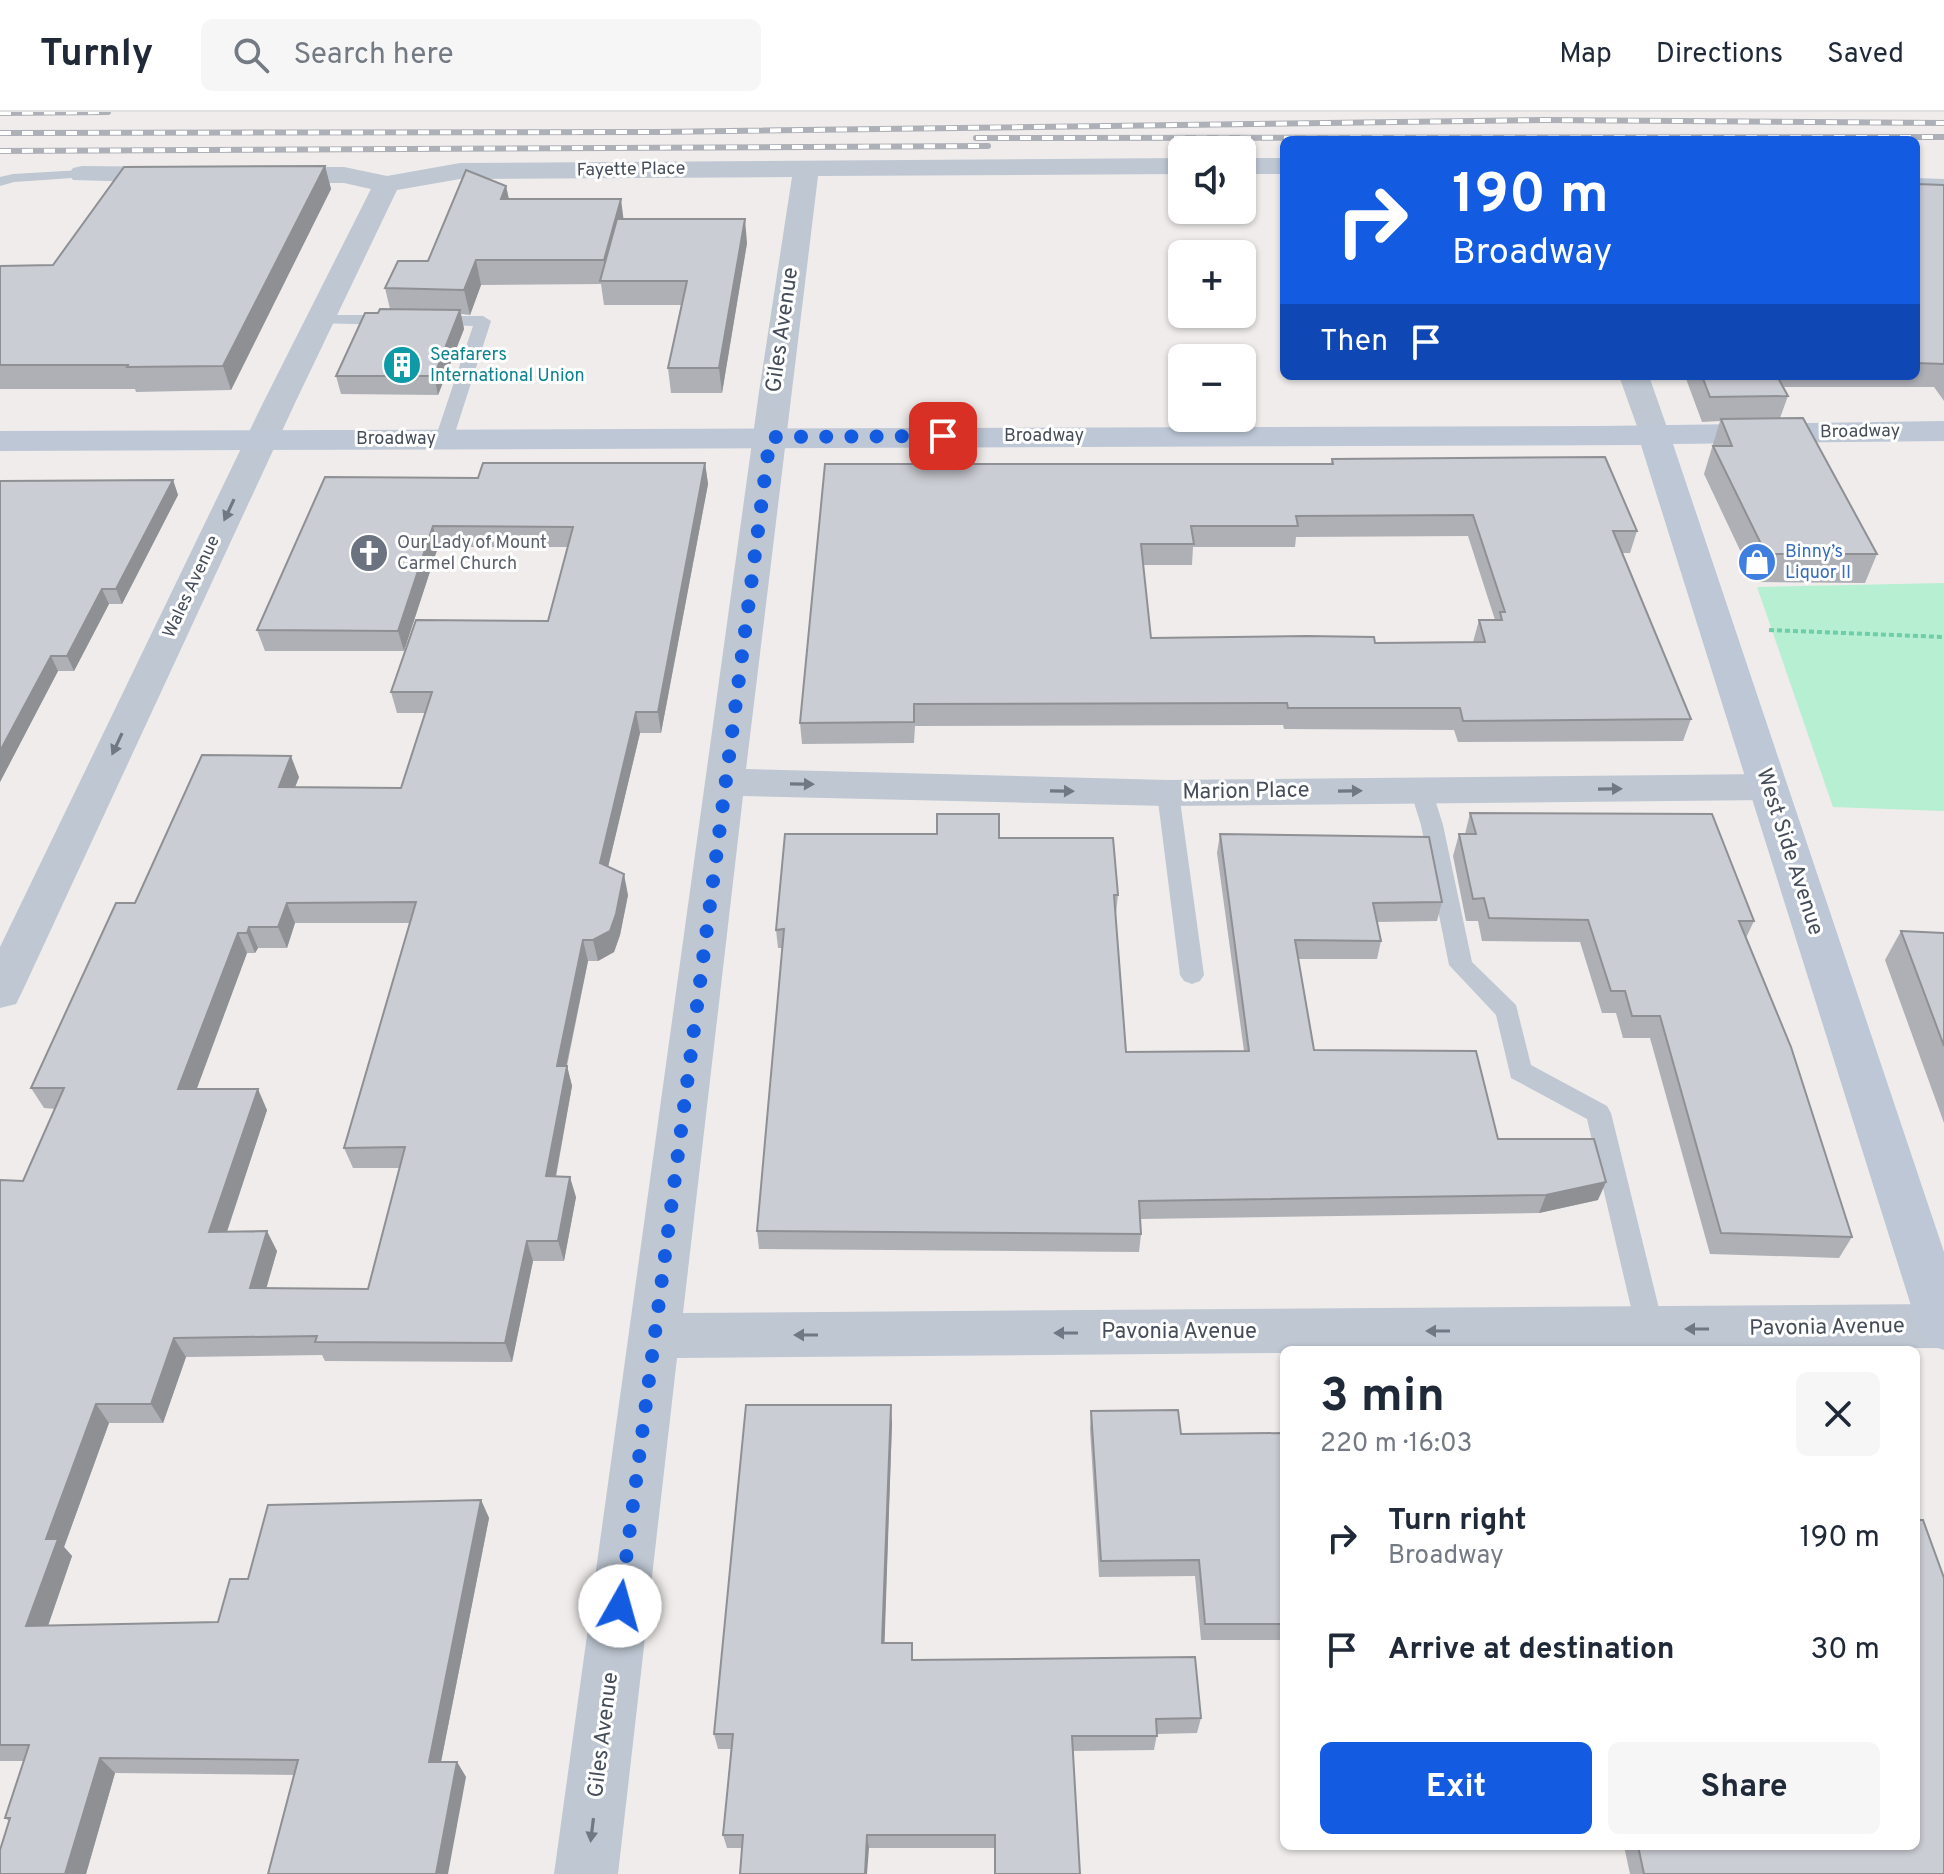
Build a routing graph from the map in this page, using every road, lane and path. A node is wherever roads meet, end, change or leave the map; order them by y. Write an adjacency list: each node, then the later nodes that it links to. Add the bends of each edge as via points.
1 (1168, 166): 4 (street, Fayette Place)
2 (1256, 166): 3 (street)
3 (1280, 166)
4 (806, 168): 11 (street, Fayette Place, via 460,171); 16 (street, Giles Avenue)
5 (82, 174): 6 (street); 8 (lane)
6 (205, 175)
7 (236, 175): 11 (street, Fayette Place, via 344,175)
8 (0, 182)
9 (1920, 182): 10 (lane)
10 (1944, 183)
11 (387, 184): 12 (street, Wales Avenue)
12 (320, 320): 17 (street, Wales Avenue); 18 (lane, via 483,321)
13 (1635, 380): 15 (street, West Side Avenue)
14 (1944, 431): 15 (street, Broadway)
15 (1654, 436): 16 (street, Broadway); 23 (street, West Side Avenue)
16 (770, 437): 18 (street, Broadway); 22 (street, Giles Avenue)
17 (263, 439): 18 (street, Broadway); 19 (street, Broadway); 26 (street, Wales Avenue, one-way to 26)
18 (444, 439)
19 (0, 441)
20 (1762, 630): 21 (path)
21 (1944, 637)
22 (724, 782): 25 (street, Marion Place, one-way to 25); 31 (street, Giles Avenue)
23 (1768, 787): 24 (street, Marion Place, one-way to 23); 29 (street, West Side Avenue)
24 (1421, 790): 25 (street, Marion Place, one-way to 24); 30 (lane, via 1461,965 1507,1011 1520,1071 1598,1113)
25 (1168, 793): 27 (lane)
26 (10, 950): 28 (street, Wales Avenue)
27 (1192, 975)
28 (0, 992)
29 (1944, 1327): 30 (street, Pavonia Avenue, one-way to 30)
30 (1650, 1329): 31 (street, Pavonia Avenue, one-way to 31)
31 (654, 1336): 32 (street, Giles Avenue, one-way to 32)
32 (586, 1874)

